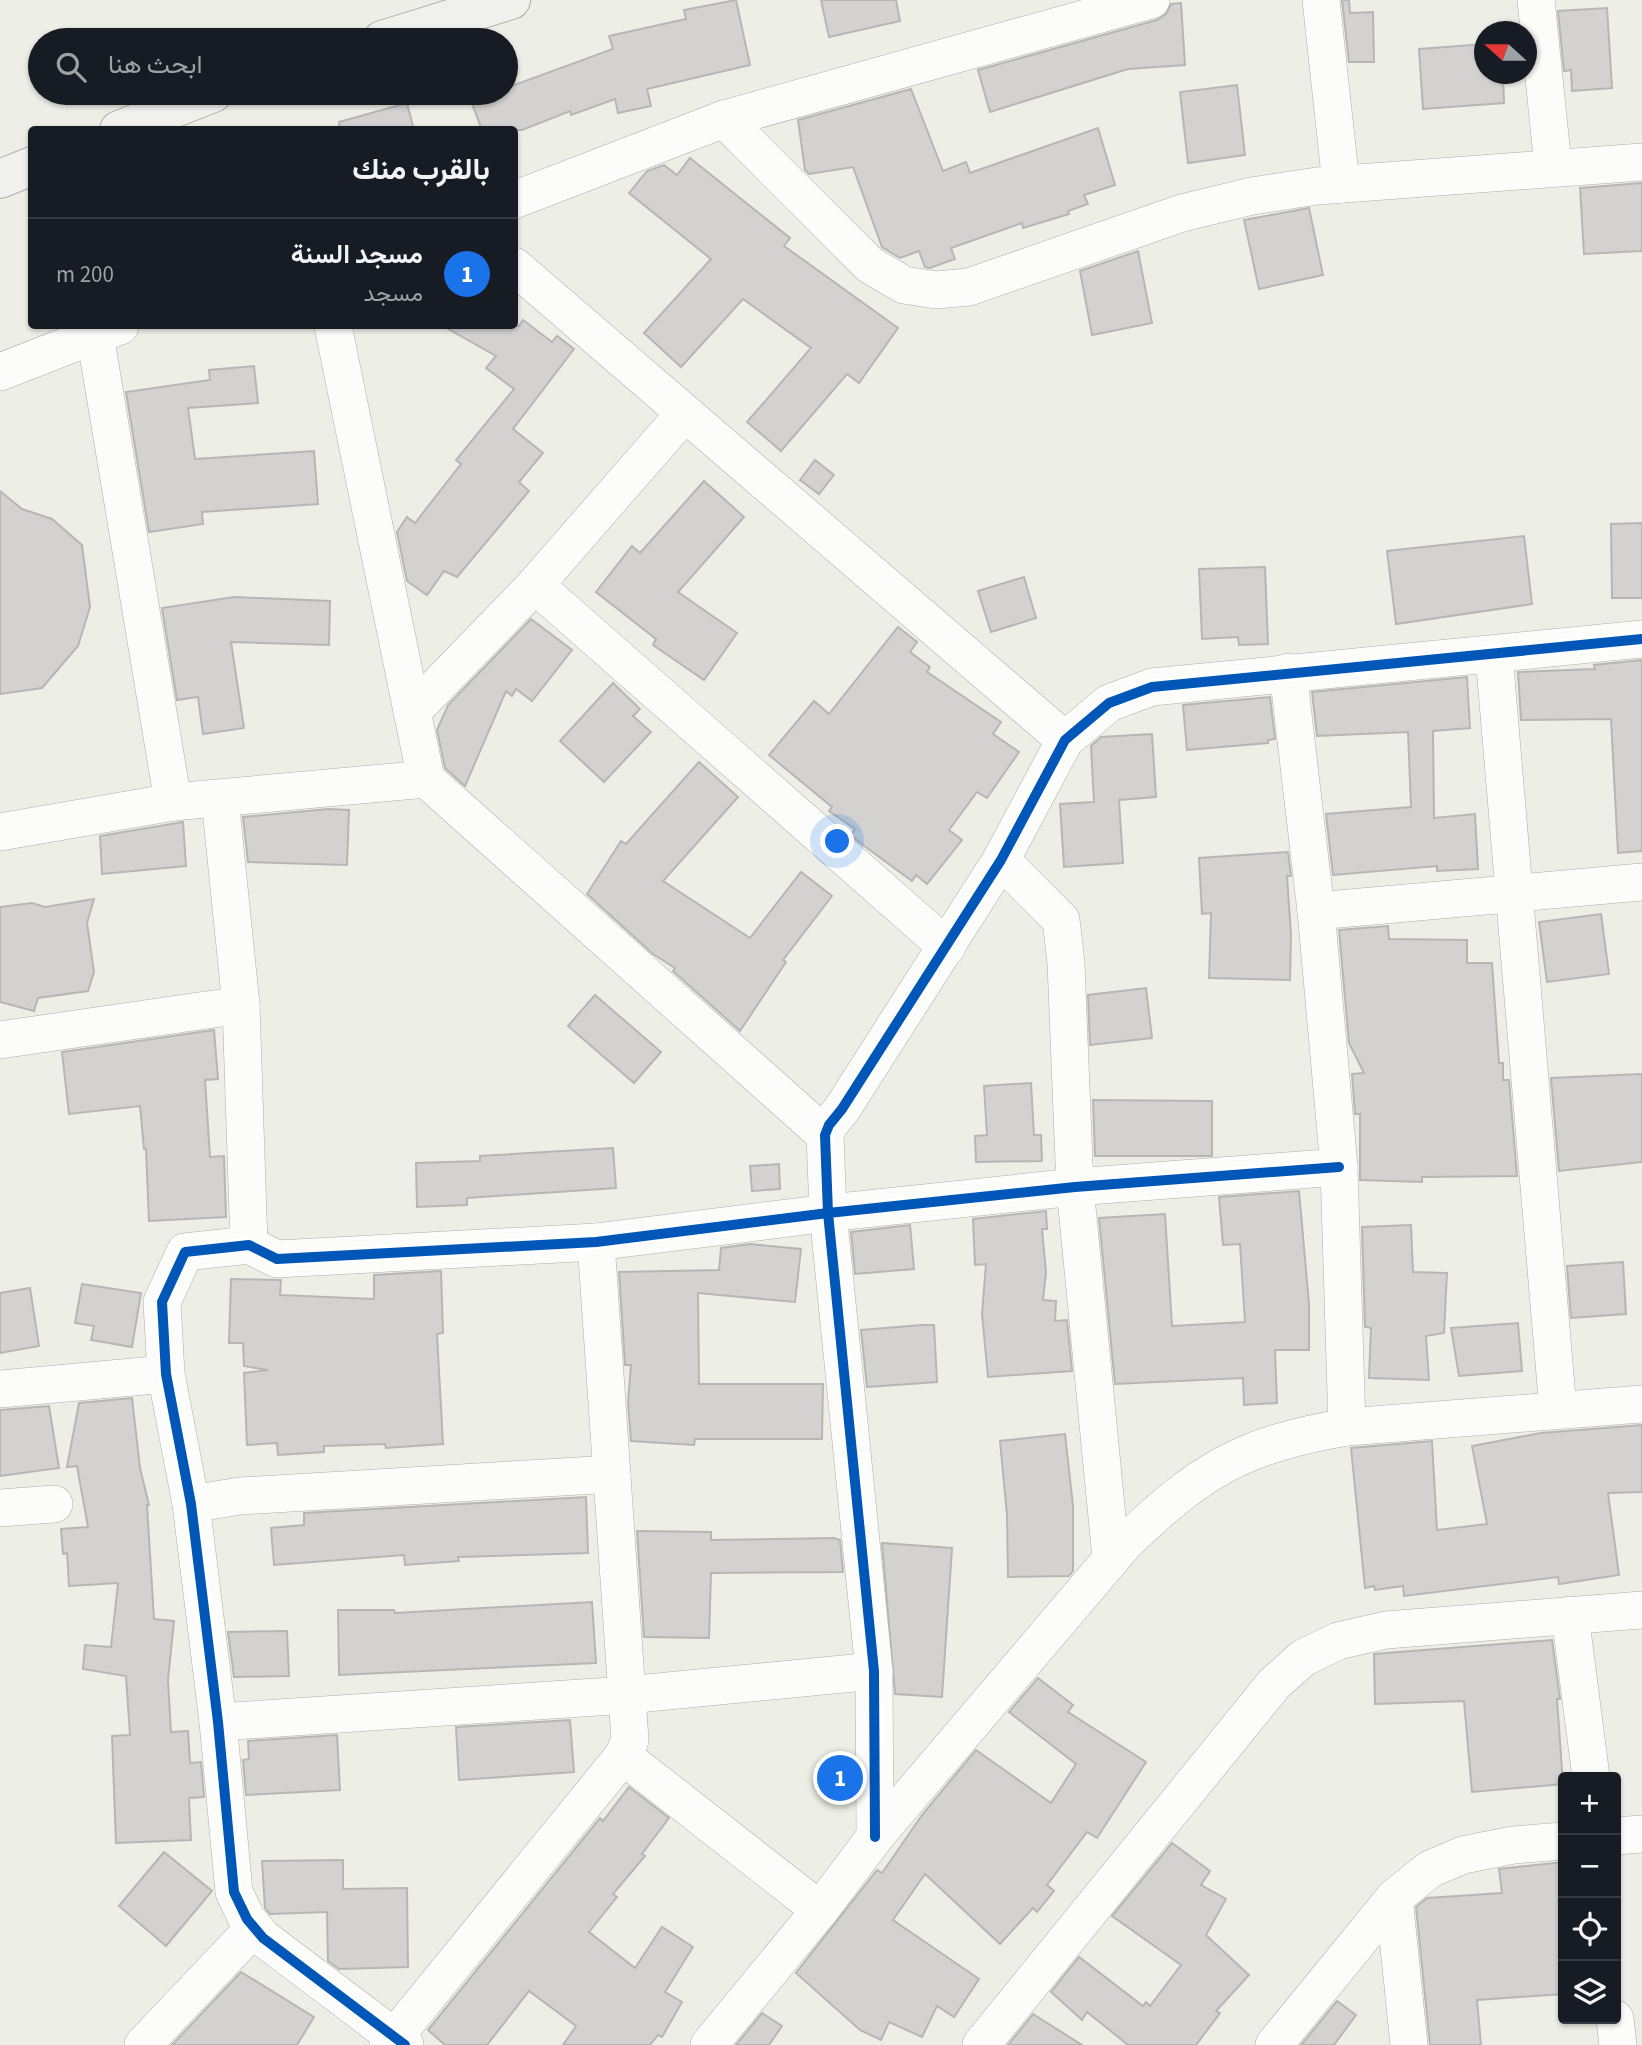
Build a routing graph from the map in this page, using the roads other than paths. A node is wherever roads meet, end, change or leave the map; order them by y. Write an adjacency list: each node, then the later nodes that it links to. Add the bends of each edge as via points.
1 (511, 0): 5 (main road)
2 (1151, 0): 7 (street)
3 (1321, 0): 13 (street)
4 (1536, 0): 10 (street)
5 (421, 28)
6 (183, 105): 8 (main road)
7 (724, 119): 13 (street, via 870,265 904,285 936,290 970,286 1182,213 1252,196); 14 (street)
8 (129, 126)
9 (1642, 162): 10 (street)
10 (1553, 166): 13 (street)
11 (28, 168): 12 (main road)
12 (0, 179)
13 (1341, 184)
14 (518, 198)
15 (518, 269): 19 (street)
16 (334, 329): 24 (street)
17 (108, 330): 18 (street); 28 (street)
18 (0, 372)
19 (684, 414): 20 (street); 25 (street)
20 (536, 585): 24 (street); 34 (street)
21 (1642, 639): 22 (street)
22 (1494, 655): 23 (street); 32 (street)
23 (1288, 672): 25 (street, via 1152,687 1109,704); 33 (street)
24 (412, 712): 26 (street)
25 (1065, 740): 30 (street)
26 (426, 779): 27 (street); 37 (street)
27 (219, 799): 28 (street); 35 (street)
28 (173, 802): 29 (street)
29 (0, 832)
30 (1001, 860): 34 (street); 39 (street, via 1061,920)
31 (1642, 882): 32 (street)
32 (1515, 894): 33 (street); 46 (street)
33 (1316, 911): 38 (street)
34 (947, 947): 37 (street)
35 (241, 1005): 36 (street); 42 (street)
36 (0, 1040)
37 (825, 1135): 40 (street)
38 (1339, 1167): 39 (street); 47 (street)
39 (1076, 1188): 40 (street); 52 (street)
40 (828, 1213): 41 (street); 55 (street)
41 (596, 1242): 42 (street, via 277,1259); 48 (street)
42 (249, 1245): 43 (street, via 185,1252 162,1303)
43 (166, 1374): 44 (street); 50 (street)
44 (0, 1390)
45 (1642, 1404): 46 (street)
46 (1558, 1410): 47 (street)
47 (1347, 1427): 52 (street, via 1245,1453 1205,1473 1168,1500)
48 (612, 1474): 50 (street, via 240,1496); 56 (street)
49 (54, 1504): 51 (street)
50 (191, 1504): 57 (street)
51 (0, 1508)
52 (1111, 1558): 62 (street)
53 (1642, 1609): 54 (street)
54 (1570, 1615): 59 (street); 71 (street, via 1386,1630 1338,1641 1303,1658 1274,1685)
55 (874, 1671): 56 (street); 62 (street)
56 (627, 1695): 57 (street); 58 (street, via 630,1740)
57 (218, 1722): 66 (street, via 234,1892)
58 (623, 1756): 65 (street); 68 (street)
59 (1590, 1772)
60 (1642, 1834): 61 (street)
61 (1621, 1836)
62 (875, 1837): 65 (street)
63 (1558, 1841): 64 (street, via 1463,1856 1430,1869)
64 (1394, 1898): 72 (street); 73 (street)
65 (820, 1910): 70 (street)
66 (254, 1928): 68 (street); 69 (street)
67 (1616, 2024): 74 (street)
68 (396, 2042)
69 (143, 2045)
70 (709, 2045)
71 (981, 2045)
72 (1274, 2045)
73 (1409, 2045)
74 (1618, 2045)

